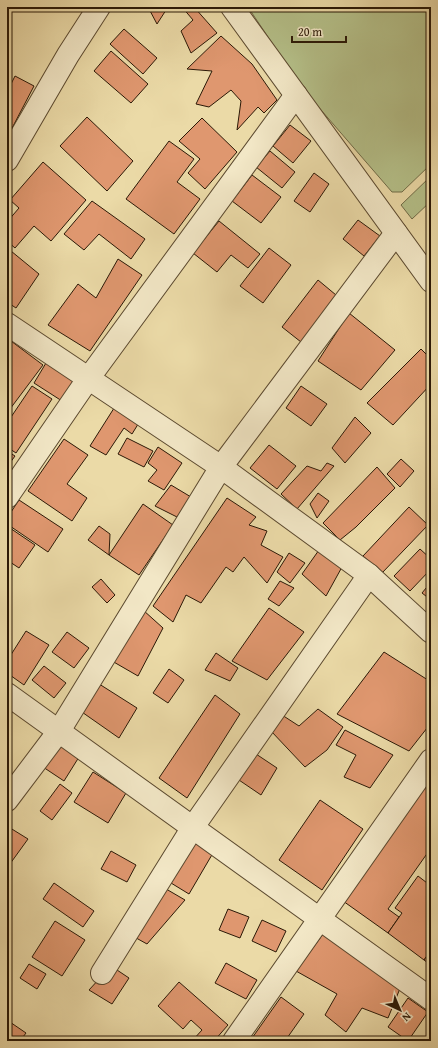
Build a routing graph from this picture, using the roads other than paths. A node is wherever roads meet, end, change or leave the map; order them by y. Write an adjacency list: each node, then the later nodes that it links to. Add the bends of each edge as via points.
1 (98, 7): 4 (street)
2 (232, 7): 3 (street)
3 (296, 95): 5 (street); 8 (street)
4 (7, 160)
5 (396, 233): 6 (street); 9 (street)
6 (431, 281)
7 (7, 324): 8 (street)
8 (88, 379): 9 (street); 10 (street)
9 (221, 467): 11 (street); 14 (street)
10 (7, 497)
11 (369, 575): 12 (street); 17 (street)
12 (431, 632)
13 (7, 694): 14 (street)
14 (59, 731): 16 (street); 17 (street)
15 (431, 760): 18 (street)
16 (7, 800)
17 (193, 827): 18 (street); 19 (street)
18 (318, 919): 20 (street); 21 (street)
19 (102, 973)
20 (431, 999)
21 (234, 1041)

